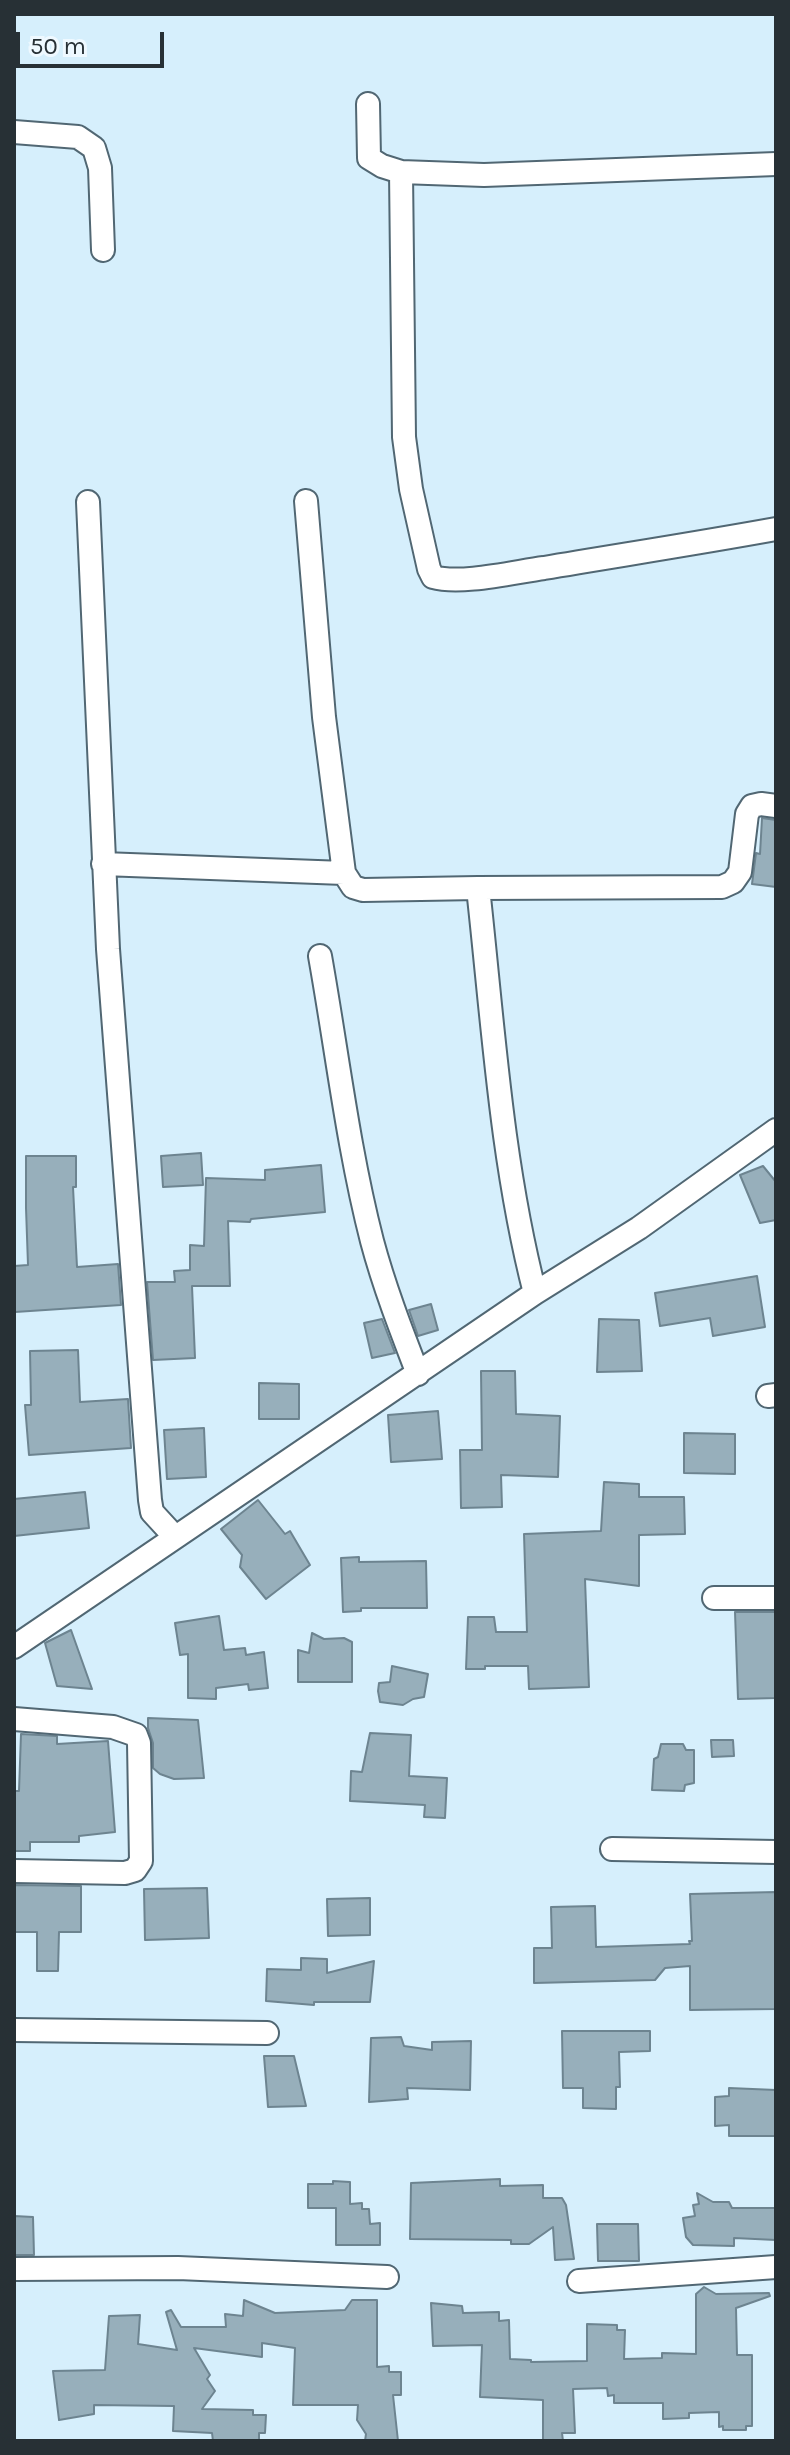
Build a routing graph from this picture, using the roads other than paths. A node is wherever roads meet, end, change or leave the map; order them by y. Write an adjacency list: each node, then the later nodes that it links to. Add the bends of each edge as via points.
1 (368, 104): 4 (street, via 369,158)
2 (14, 132): 5 (street, via 78,137 94,148 100,168)
3 (776, 164): 4 (street, via 484,175)
4 (401, 172): 8 (street, via 404,437 433,577 446,581 505,574)
5 (103, 250)
6 (306, 501): 11 (street, via 324,717)
7 (88, 502): 10 (street)
8 (776, 529)
9 (776, 806): 12 (street, via 752,806 740,872 722,887)
10 (103, 864): 11 (street); 17 (street, via 150,1500 152,1512)
11 (344, 873): 12 (street, via 353,887 363,890)
12 (478, 888): 15 (street, via 506,1135)
13 (320, 956): 16 (street, via 360,1191 393,1310)
14 (776, 1130): 15 (street, via 639,1228)
15 (535, 1293): 16 (street)
16 (418, 1374): 17 (street)
17 (175, 1537): 20 (street)
18 (714, 1598): 19 (street)
19 (776, 1598)
20 (14, 1647)
21 (14, 1719): 24 (street, via 113,1727 136,1735 141,1861 125,1873)
22 (612, 1849): 23 (street)
23 (776, 1852)
24 (14, 1871)
25 (14, 2030): 26 (street)
26 (267, 2033)
27 (776, 2267): 30 (street)
28 (14, 2269): 29 (street, via 178,2268)
29 (387, 2277)
30 (579, 2281)

